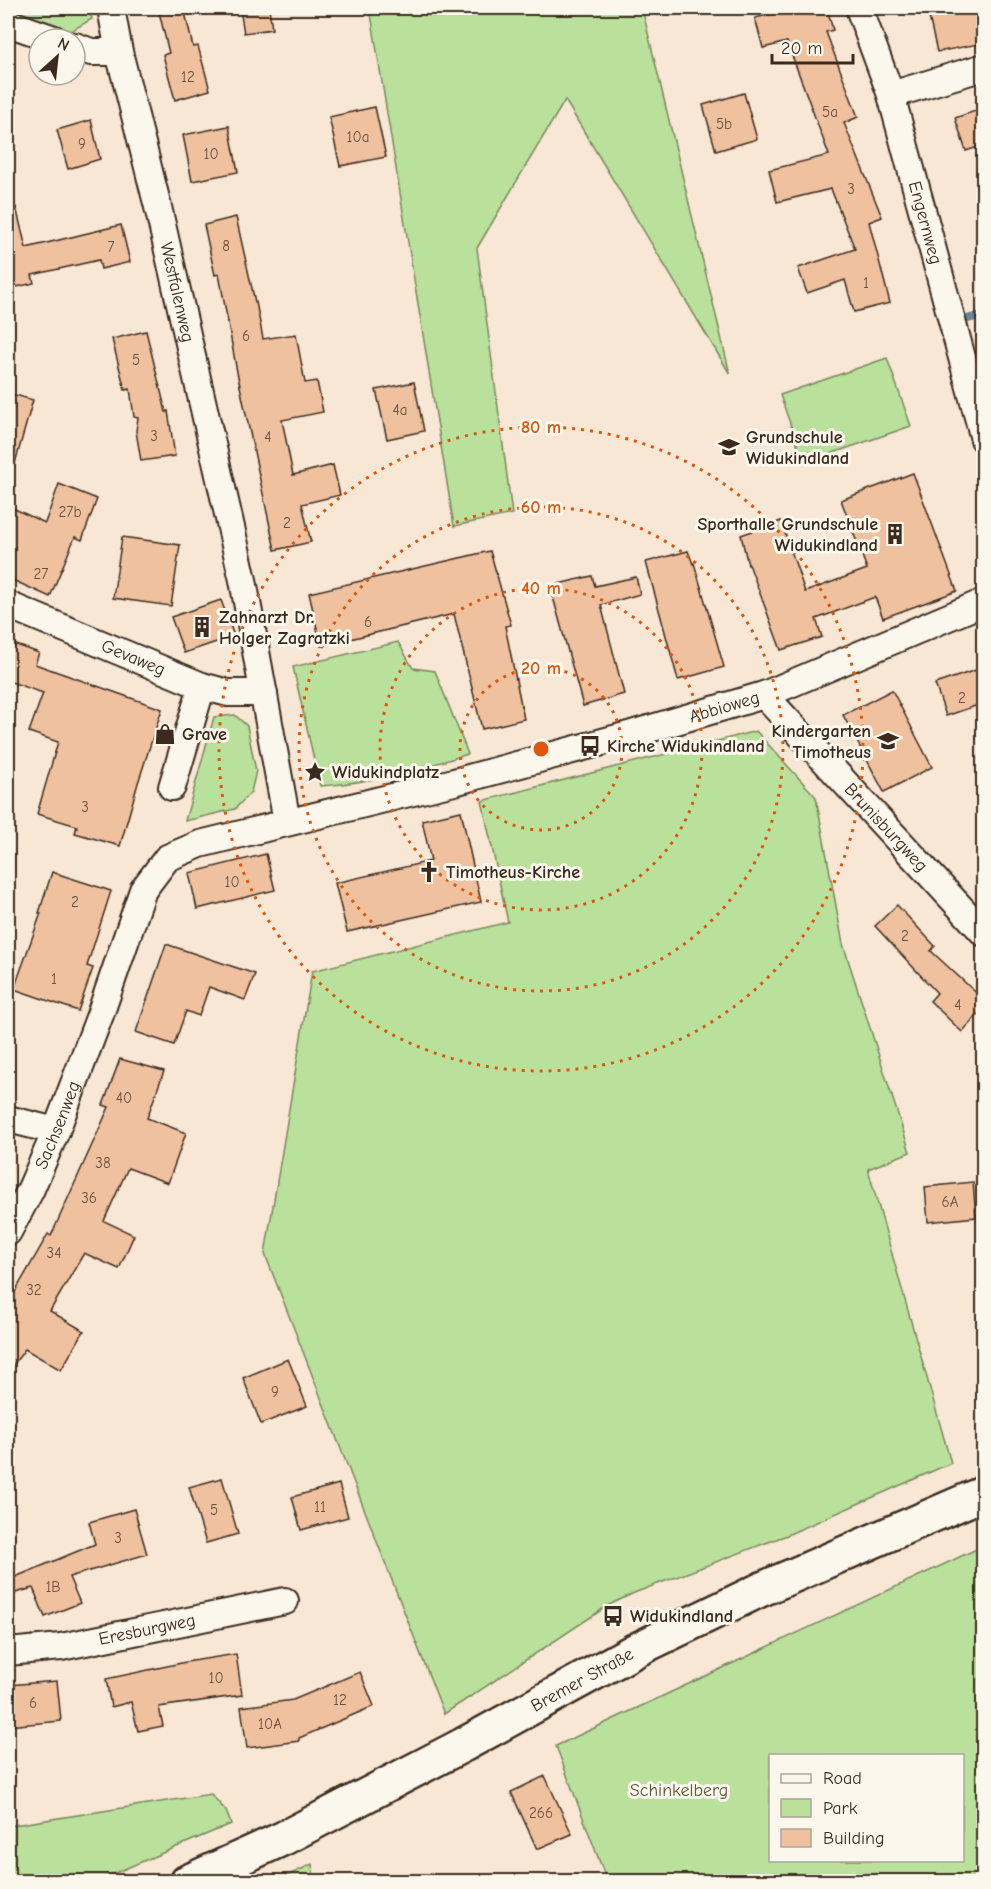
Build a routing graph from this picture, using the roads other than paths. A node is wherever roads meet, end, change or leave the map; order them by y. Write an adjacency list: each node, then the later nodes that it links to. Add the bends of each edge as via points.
1 (111, 8): 6 (street, Westfalenweg)
2 (859, 8): 8 (street, Engernweg)
3 (8, 23): 4 (street)
4 (27, 30)
5 (87, 50): 6 (street)
6 (120, 52): 13 (street, Westfalenweg, via 243,580)
7 (984, 67): 8 (street)
8 (891, 95): 9 (street, Engernweg)
9 (984, 439)
10 (984, 602): 14 (street, Abbioweg)
11 (8, 605): 12 (street, Gevaweg)
12 (202, 686): 13 (street, Gevaweg, via 228,693); 15 (street)
13 (264, 693): 16 (street)
14 (764, 695): 16 (street, Abbioweg, via 454,782); 17 (street, Brunisburgweg)
15 (172, 787)
16 (287, 822): 19 (street, Sachsenweg, via 200,844 167,858 143,890)
17 (984, 933)
18 (8, 1119): 19 (street)
19 (56, 1131): 20 (street, Sachsenweg)
20 (8, 1232)
21 (984, 1493): 24 (main road, Bremer Straße, via 762,1588 636,1650 502,1725 284,1838)
22 (285, 1600): 23 (street, Eresburgweg, via 61,1647)
23 (8, 1652)
24 (187, 1881)

